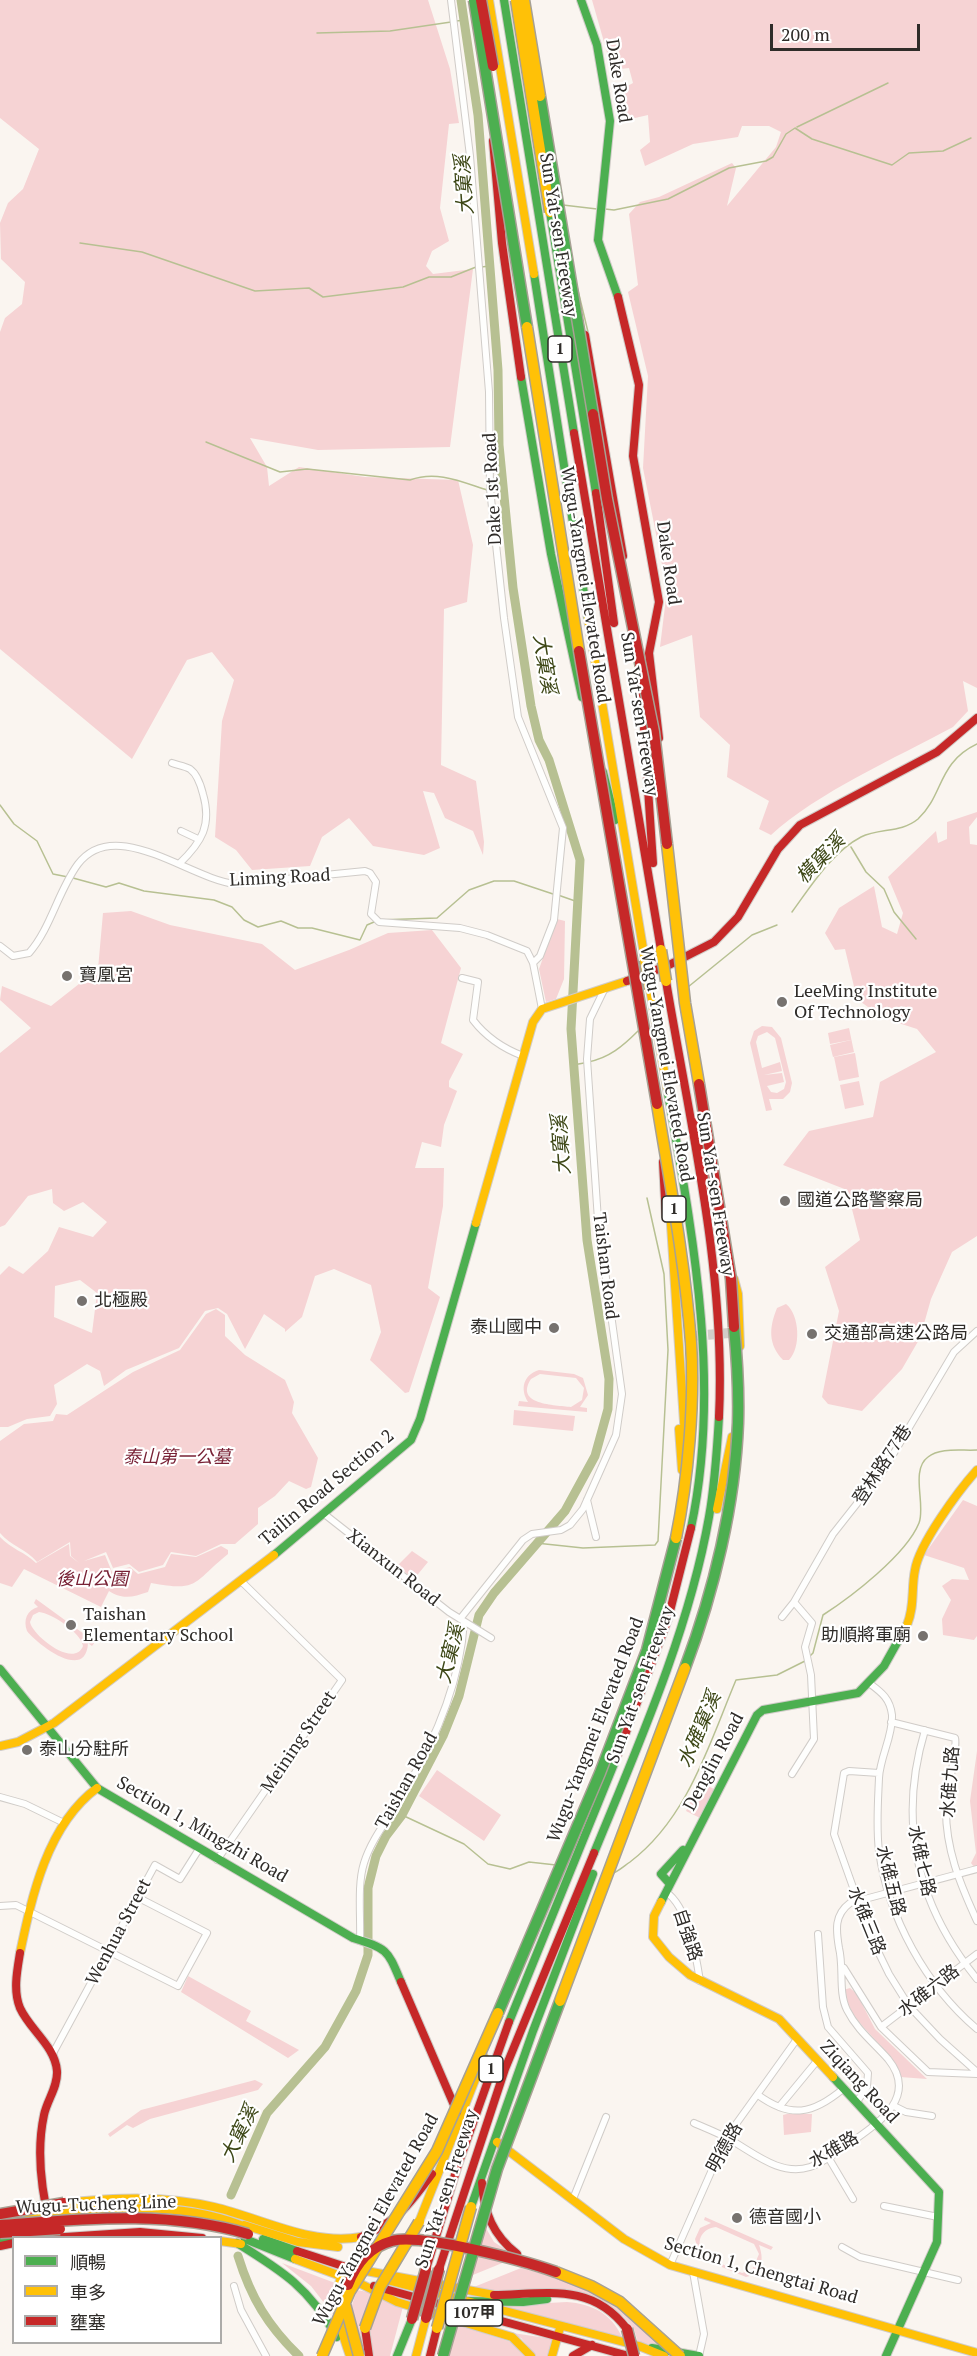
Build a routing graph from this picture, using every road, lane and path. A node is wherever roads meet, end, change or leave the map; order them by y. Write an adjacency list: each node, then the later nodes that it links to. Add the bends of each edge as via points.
1 (451, 0): 22 (street, Dake 1st Road, via 470,156 489,392 490,489 498,571 518,717 562,828 552,931 540,956)
2 (474, 0): 136 (main road, Wugu-Yangmei Elevated Road / 1, bridge, via 587,700 674,1205 691,1344 688,1434 680,1517 667,1579 647,1650 600,1773 437,2151 350,2291)
3 (481, 0): 9 (main road, bridge)
4 (487, 0): 10 (main road, Sun Yat-sen Freeway / 1); 14 (main road, via 498,228 515,344 558,596)
5 (504, 0): 11 (main road, Sun Yat-sen Freeway / 1); 18 (main road, via 562,214 608,453 638,656)
6 (516, 0): 11 (main road, bridge, via 606,559)
7 (524, 0): 144 (main road, Wugu-Yangmei Elevated Road / 1, bridge, via 607,499 657,753 685,1003 731,1279 738,1423 715,1570 694,1645 497,2169)
8 (581, 0): 20 (main road, Dake Road, via 597,45 610,121 598,240 617,292 639,385 633,456 659,602 649,654)
9 (544, 373): 10 (main road); 14 (main road)
10 (559, 442): 21 (main road, Sun Yat-sen Freeway / 1)
11 (619, 698): 18 (main road, Sun Yat-sen Freeway / 1)
12 (977, 718): 20 (main road, via 937,752 785,836 728,929 707,947)
13 (172, 763): 16 (street, via 190,770 200,784 208,815)
14 (615, 820): 21 (main road)
15 (181, 831): 16 (street)
16 (198, 839): 17 (street, via 192,852)
17 (179, 864): 19 (street, Liming Road, via 131,847 109,845 93,850 77,866 29,953 13,956); 22 (street, Liming Road, via 214,880 235,884 365,871 376,882 371,914 377,920 472,930 523,948)
18 (657, 920): 29 (main road, Sun Yat-sen Freeway / 1, bridge)
19 (0, 946)
20 (681, 959): 24 (main road)
21 (642, 960): 25 (main road, Sun Yat-sen Freeway / 1, bridge)
22 (532, 963): 26 (street)
23 (462, 978): 28 (street, via 478,982 472,1020 502,1048)
24 (606, 986): 26 (main road); 34 (street, Taishan Road, via 587,1035 605,1280 622,1394 616,1435)
25 (647, 989): 27 (main road); 44 (main road, Sun Yat-sen Freeway / 1, via 701,1309 705,1390 690,1538)
26 (547, 1007): 28 (main road, Tailin Road Section 2, via 534,1022)
27 (652, 1039): 32 (main road, via 667,1173); 35 (main road)
28 (523, 1056): 36 (main road, Tailin Road Section 2, via 415,1434)
29 (680, 1072): 40 (main road, Sun Yat-sen Freeway / 1, via 710,1268 720,1378 713,1493); 40 (main road, via 738,1294 736,1418 719,1502)
30 (977, 1331): 41 (street, 登林路77巷, via 954,1352 885,1468 833,1534)
31 (693, 1336): 32 (main road)
32 (678, 1338): 35 (main road)
33 (977, 1470): 47 (main road, Denglin Road, via 915,1566 915,1603 910,1624)
34 (587, 1500): 37 (street); 43 (street, Taishan Road, via 570,1525 522,1540)
35 (685, 1507): 38 (main road)
36 (323, 1513): 39 (main road, Tailin Road Section 2); 43 (street, Xianxun Road)
37 (596, 1537)
38 (678, 1573): 44 (main road); 60 (main road, via 644,1676)
39 (242, 1581): 50 (main road, Tailin Road Section 2); 59 (street, Meining Street, via 342,1680)
40 (695, 1581): 62 (main road, Sun Yat-sen Freeway / 1)
41 (794, 1602): 42 (street, 登林路77巷); 48 (street, via 812,1623 805,1647)
42 (783, 1617)
43 (462, 1620): 45 (street, Xianxun Road); 74 (street, Taishan Road, via 461,1655 436,1730 363,1866)
44 (668, 1628): 60 (main road, Sun Yat-sen Freeway / 1)
45 (491, 1638)
46 (0, 1670): 50 (main road, Section 1, Mingzhi Road)
47 (869, 1683): 48 (main road, Denglin Road, via 858,1693); 49 (street, 水碓五路, via 887,1697)
48 (812, 1702): 54 (street, via 813,1743); 66 (main road, Denglin Road, via 763,1710 757,1715)
49 (891, 1722): 51 (street, 水碓九路); 53 (street, 水碓五路)
50 (48, 1726): 52 (main road, Tailin Road Section 2, via 18,1742); 55 (main road, Section 1, Mingzhi Road)
51 (925, 1730): 63 (street, 水碓九路, via 955,1738 957,1742 946,1807); 64 (street, 水碓七路, via 917,1756 911,1812)
52 (0, 1746)
53 (879, 1773): 67 (street, 水碓五路, via 879,1851); 69 (street, 水碓三路, via 844,1773 834,1834)
54 (792, 1774)
55 (97, 1788): 57 (main road, via 74,1807); 58 (main road, Section 1, Mingzhi Road)
56 (0, 1797): 57 (street, via 26,1803)
57 (64, 1823): 71 (main road)
58 (199, 1850): 59 (main road, Section 1, Mingzhi Road); 68 (street, Wenhua Street, via 180,1879 155,1866)
59 (217, 1860): 74 (main road, Section 1, Mingzhi Road)
60 (568, 1868): 99 (main road); 127 (main road, Sun Yat-sen Freeway / 1, bridge, via 450,2185)
61 (977, 1869): 63 (street)
62 (590, 1874): 101 (main road); 142 (main road, Sun Yat-sen Freeway / 1, bridge, via 502,2075 462,2191)
63 (956, 1874): 64 (street); 72 (street, 水碓九路)
64 (922, 1883): 67 (street); 77 (street, 水碓七路, via 945,1935)
65 (604, 1888): 101 (street, via 565,2002)
66 (668, 1888): 80 (street, 自強路, via 684,1916 696,1952); 80 (main road, Ziqiang Road, via 654,1916 653,1937 669,1957)
67 (889, 1891): 69 (street); 81 (street, 水碓五路, via 900,1923)
68 (137, 1897): 75 (street, Wenhua Street); 75 (street, via 207,1934 178,1986)
69 (856, 1902): 78 (street, via 843,1908 837,1919); 82 (street, 水碓三路, via 889,1974)
70 (0, 1906): 71 (street, via 16,1905)
71 (28, 1912): 75 (street); 86 (main road, via 17,1998)
72 (977, 1921)
73 (818, 1934): 91 (street, via 828,2027 868,2073 867,2087)
74 (360, 1941): 94 (main road, Section 1, Mingzhi Road, via 381,1947 394,1963)
75 (109, 1952): 86 (street, Wenhua Street)
76 (977, 1954): 77 (street, 水碓六路)
77 (964, 1963): 79 (street, 水碓七路); 81 (street, 水碓六路)
78 (844, 1967): 83 (street); 92 (street, via 843,2002 894,2069 898,2090)
79 (977, 1979)
80 (700, 1981): 85 (main road, Ziqiang Road, via 779,2019)
81 (937, 1985): 82 (street, 水碓六路); 84 (street, 水碓五路)
82 (909, 2006): 83 (street, 水碓六路); 88 (street, 水碓三路)
83 (880, 2027): 88 (street, via 928,2072)
84 (977, 2029)
85 (797, 2039): 87 (main road, Ziqiang Road); 90 (street, 明德路)
86 (52, 2055): 107 (main road, via 56,2081 38,2144)
87 (817, 2061): 89 (main road, Ziqiang Road); 93 (street)
88 (977, 2073)
89 (843, 2089): 91 (main road, Ziqiang Road); 93 (street, via 807,2111)
90 (758, 2095): 93 (street); 100 (street, 明德路)
91 (856, 2103): 98 (main road, Ziqiang Road)
92 (894, 2106): 95 (street); 98 (street, 水碓路)
93 (779, 2107)
94 (458, 2112)
95 (932, 2116)
96 (606, 2117): 103 (street)
97 (693, 2123): 100 (street, 水碓路)
98 (876, 2125): 102 (street, 水碓路); 108 (main road, Ziqiang Road, via 939,2192)
99 (453, 2134): 106 (main road, bridge, via 422,2191 401,2217 354,2238 312,2237 213,2207 151,2199 115,2197); 111 (main road, via 417,2208 406,2221 378,2238 341,2247); 139 (main road, bridge, via 419,2222 372,2302 365,2328)
100 (726, 2138): 102 (street, 水碓路, via 771,2164 791,2170 811,2167); 118 (street, 明德路)
101 (498, 2146): 103 (main road, Section 1, Chengtai Road); 143 (main road, bridge, via 471,2207); 151 (main road, bridge, via 482,2184 486,2213 497,2238 517,2254 575,2274 612,2293)
102 (828, 2157): 104 (street)
103 (573, 2199): 118 (main road, Section 1, Chengtai Road, via 609,2228)
104 (854, 2199)
105 (884, 2206): 108 (street)
106 (0, 2214): 107 (main road)
107 (47, 2214): 109 (main road); 111 (main road, via 179,2209 219,2216); 113 (main road)
108 (938, 2217): 119 (main road, Ziqiang Road, via 937,2242)
109 (0, 2224): 111 (main road, Wugu-Tucheng Line, bridge, via 154,2217 218,2224)
110 (0, 2233): 111 (main road, Wugu-Tucheng Line, bridge, via 133,2223); 112 (main road, via 39,2232)
111 (243, 2235): 116 (main road); 120 (main road, Wugu-Tucheng Line / 107甲); 137 (main road, via 313,2296)
112 (49, 2236)
113 (52, 2236)
114 (64, 2236): 115 (main road, via 140,2232)
115 (181, 2236)
116 (222, 2240)
117 (842, 2247): 119 (street, via 860,2257)
118 (670, 2265): 121 (main road, Section 1, Chengtai Road)
119 (926, 2270): 122 (street); 130 (main road, Ziqiang Road)
120 (342, 2271): 123 (main road, 107甲); 125 (main road, 107甲); 126 (main road, via 489,2295 576,2293); 137 (main road, via 336,2310)
121 (693, 2272): 130 (main road, Section 1, Chengtai Road); 152 (street, via 704,2334)
122 (958, 2280)
123 (355, 2281): 128 (main road, via 397,2302); 129 (main road, 107甲)
124 (234, 2286): 135 (street, via 241,2310)
125 (462, 2301): 126 (main road, via 523,2302 566,2297); 131 (main road, 107甲)
126 (611, 2309): 133 (main road, bridge, via 627,2329)
127 (412, 2319): 140 (main road, 1); 141 (main road, Sun Yat-sen Freeway / 1)
128 (480, 2326): 129 (main road); 145 (main road, via 512,2337)
129 (531, 2328): 131 (main road, 107甲)
130 (898, 2329): 134 (main road, Section 1, Chengtai Road); 153 (main road, Ziqiang Road)
131 (559, 2332): 132 (main road, 107甲); 133 (main road, 107甲); 146 (main road)
132 (592, 2345): 147 (main road); 148 (main road, 107甲)
133 (636, 2351): 149 (main road, 107甲); 152 (main road, 107甲)
134 (977, 2353)
135 (266, 2356)
136 (322, 2356)
137 (349, 2356)
138 (359, 2356): 150 (main road, bridge, via 344,2300 348,2282 368,2252 383,2242 402,2238 495,2254 586,2284 621,2304)
139 (369, 2356)
140 (398, 2356)
141 (402, 2356)
142 (416, 2356)
143 (430, 2356)
144 (443, 2356)
145 (531, 2356)
146 (552, 2356)
147 (573, 2356)
148 (629, 2356)
149 (664, 2356)
150 (680, 2356)
151 (686, 2356)
152 (699, 2356)
153 (886, 2356)

